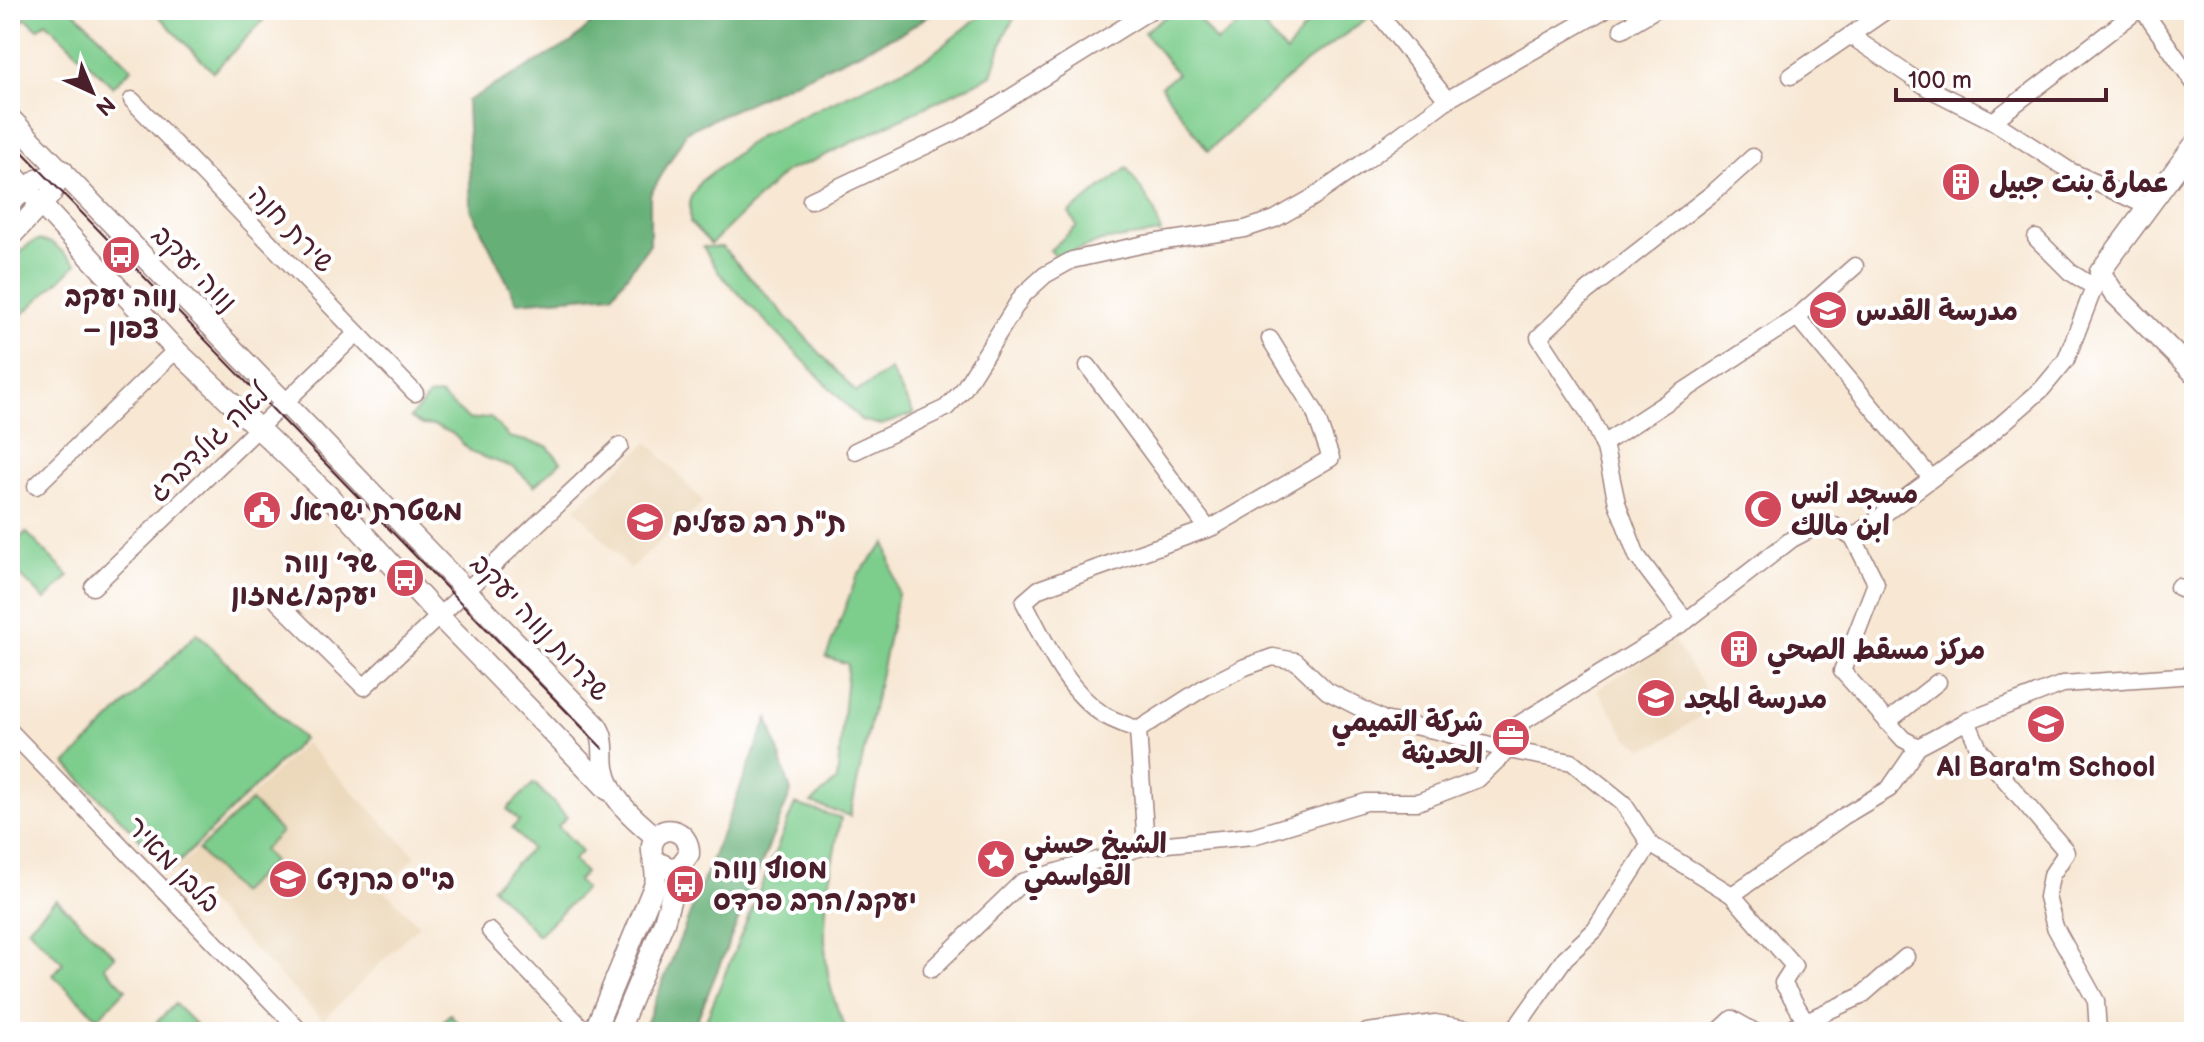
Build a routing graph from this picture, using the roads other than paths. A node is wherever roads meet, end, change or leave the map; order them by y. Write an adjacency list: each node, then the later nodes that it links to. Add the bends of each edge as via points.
1 (1151, 10): 20 (street, via 959,130)
2 (1376, 10): 12 (street)
3 (1604, 10): 12 (street)
4 (1654, 10): 7 (street)
5 (1887, 10): 8 (street)
6 (2141, 10): 10 (street); 14 (street)
7 (1622, 29)
8 (1851, 36): 9 (street); 14 (street, via 1928,88)
9 (1791, 76)
10 (2194, 83)
11 (132, 100): 29 (street, שירת חנה)
12 (1447, 100): 39 (street, via 1275,219 1072,260 1045,275 1022,296 946,408)
13 (10, 118): 18 (street)
14 (1993, 121): 23 (street, via 2070,171)
15 (2194, 145): 23 (street)
16 (1753, 157): 37 (street, via 1586,292 1539,337)
17 (10, 171): 19 (street)
18 (63, 171): 19 (street); 22 (street); 35 (street, נווה יעקב)
19 (25, 188): 21 (street); 22 (street)
20 (811, 200)
21 (10, 203)
22 (42, 205): 24 (street); 31 (street)
23 (2149, 207): 27 (street)
24 (10, 237)
25 (2036, 238): 27 (street, via 2070,272)
26 (1855, 266): 28 (street)
27 (2097, 280): 33 (street); 40 (street, via 2066,360 2042,389)
28 (1797, 317): 37 (street); 40 (street)
29 (357, 333): 34 (street, שירת חנה); 35 (street, לאה גולדברג)
30 (1270, 339): 42 (street, via 1314,410 1331,458)
31 (176, 350): 36 (street); 41 (street)
32 (1088, 366): 42 (street)
33 (2194, 373)
34 (415, 393)
35 (286, 403): 36 (street, לאה גולדברג); 46 (street, שדרות נווה יעקב)
36 (258, 430): 44 (street, לאה גולדברג); 49 (street, via 328,495)
37 (1603, 444): 50 (street, via 1637,556)
38 (620, 446): 46 (street)
39 (855, 451)
40 (1931, 478): 43 (street)
41 (36, 486)
42 (1208, 529): 55 (street, via 1039,589 1024,602 1083,699)
43 (1853, 537): 50 (street, via 1833,525 1819,525 1792,539); 54 (street, via 1876,583 1842,671)
44 (93, 587)
45 (2178, 587): 47 (street)
46 (467, 590): 49 (street); 59 (street, שדרות נווה יעקב, via 600,731 605,771)
47 (2194, 594)
48 (278, 602): 49 (street, via 364,687)
49 (439, 616): 59 (street)
50 (1686, 621): 58 (street, via 1511,729)
51 (2194, 675): 53 (street, via 2063,684)
52 (1938, 682): 54 (street)
53 (1967, 721): 57 (street); 80 (street, via 1979,749 2065,850 2047,897 2055,927 2096,1001)
54 (1887, 722): 57 (street)
55 (1138, 730): 58 (street, via 1205,687 1273,657 1296,661 1327,691 1384,720); 62 (street)
56 (10, 731): 70 (street, בלבן מאיר)
57 (1918, 747): 65 (street, via 1889,789)
58 (1508, 750): 61 (street, via 1572,762 1623,803); 62 (street, via 1478,779 1418,802 1366,802 1253,836)
59 (616, 798): 60 (street, שדרות נווה יעקב)
60 (656, 837): 63 (street); 64 (street, via 675,831 687,839 689,854)
61 (1650, 844): 65 (street); 76 (street, via 1595,930 1565,958)
62 (1146, 846): 68 (street, via 1022,882)
63 (655, 861): 64 (street); 72 (street, via 655,884)
64 (680, 866): 73 (street, via 668,912)
65 (1732, 895): 69 (street, via 1794,966 1783,983)
66 (490, 931): 71 (street)
67 (1906, 957): 69 (street, via 1861,996)
68 (932, 969)
69 (1805, 1020): 79 (street)
70 (301, 1032)
71 (586, 1032)
72 (594, 1032)
73 (618, 1032)
74 (1367, 1032): 75 (street, via 1435,1023)
75 (1489, 1032)
76 (1513, 1032)
77 (1718, 1032): 78 (street, via 1732,1019)
78 (1755, 1032)
79 (1782, 1032)
80 (2098, 1032)

